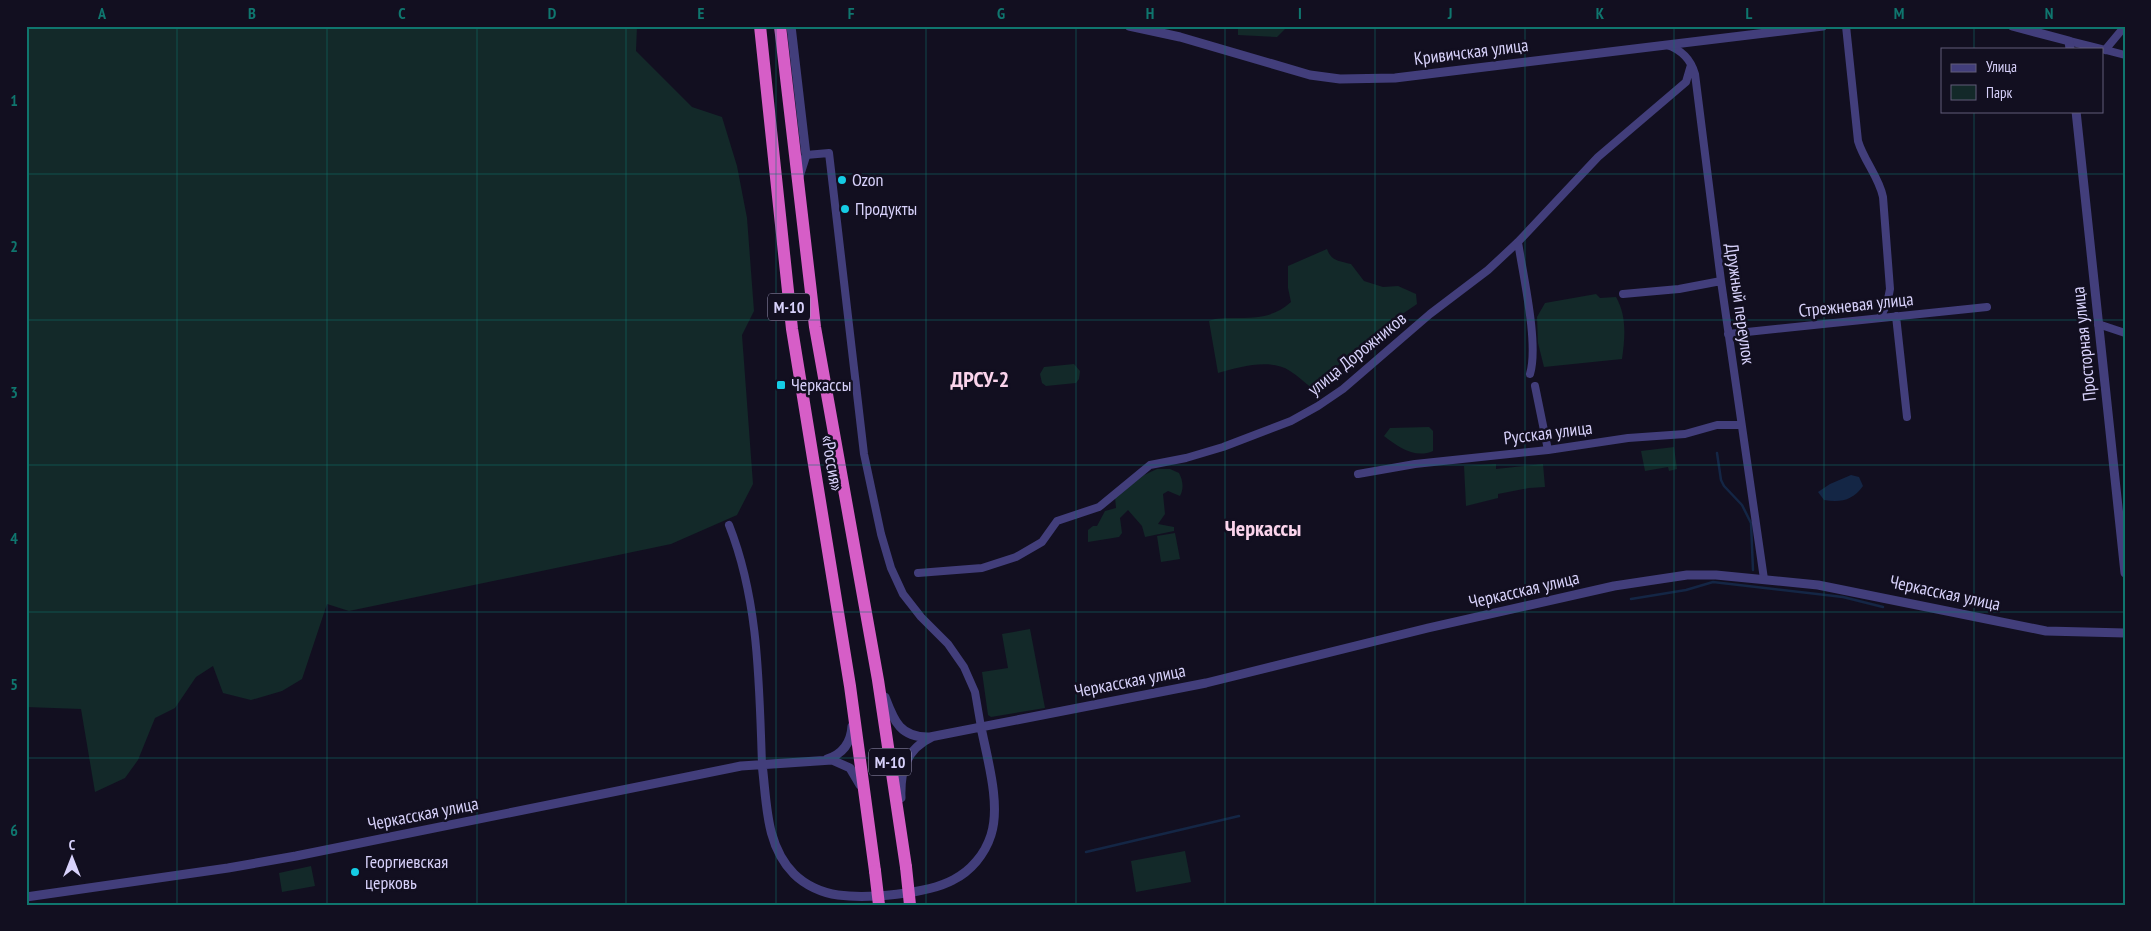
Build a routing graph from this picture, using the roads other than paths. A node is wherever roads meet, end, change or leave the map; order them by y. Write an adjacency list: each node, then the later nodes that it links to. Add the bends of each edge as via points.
1 (760, 26): 40 (highway, «Россия» / М-10, via 792,329)
2 (780, 26): 18 (highway, «Россия» / М-10)
3 (791, 26): 17 (street)
4 (1129, 26): 9 (street, Кривичская улица, via 1180,37 1301,73 1340,79 1395,78)
5 (1823, 26): 9 (street, Кривичская улица)
6 (1846, 26): 24 (street, via 1858,141 1862,155 1881,186 1883,197 1890,289 1888,304)
7 (2012, 26): 10 (street)
8 (2124, 26): 12 (street)
9 (1667, 45): 15 (street, via 1680,51)
10 (2069, 45): 11 (street)
11 (2094, 48)
12 (2104, 48)
13 (2104, 49): 14 (street)
14 (2125, 55)
15 (1692, 65): 19 (street, улица Дорожников, via 1686,82 1598,157); 20 (street, Дружный переулок)
16 (2076, 112): 25 (street, Просторная улица)
17 (806, 155): 18 (street); 41 (street, via 829,153 864,454 891,568 914,610 948,644 964,667)
18 (799, 177): 39 (highway, «Россия» / М-10, via 815,327)
19 (1518, 242): 28 (street, via 1531,327 1534,362); 35 (street, улица Дорожников, via 1343,390 1291,421 1223,447 1150,465 1099,507 1058,521 1042,542 1016,557 982,568)
20 (1721, 281): 21 (street); 27 (street, Дружный переулок)
21 (1623, 294)
22 (1988, 307): 23 (street, Стрежневая улица)
23 (1896, 316): 24 (street, Стрежневая улица); 30 (street)
24 (1880, 317): 27 (street, Стрежневая улица)
25 (2098, 324): 26 (street); 36 (street, Просторная улица)
26 (2125, 333)
27 (1728, 334): 31 (street, Дружный переулок)
28 (1530, 374)
29 (1536, 386): 32 (street)
30 (1908, 417)
31 (1741, 425): 32 (street, Русская улица, via 1717,425 1685,434 1628,438); 37 (street, Дружный переулок)
32 (1548, 450): 33 (street, Русская улица, via 1415,464)
33 (1358, 474)
34 (729, 525): 44 (street, via 740,554 754,617)
35 (918, 573)
36 (2125, 573)
37 (1764, 579): 38 (street, Черкасская улица, via 1837,588 2046,631); 41 (street, Черкасская улица, via 1699,575 1614,586 1206,683)
38 (2125, 633)
39 (878, 680): 42 (street, Черкасская улица, via 894,722 899,727 917,736); 45 (highway, М-10)
40 (850, 686): 43 (street, Черкасская улица, via 850,740 840,753); 46 (highway, «Россия» / М-10)
41 (982, 727): 42 (street, Черкасская улица); 44 (street, via 995,809 989,842 978,860 961,876 912,892 837,895 818,890 801,880 773,841)
42 (937, 735): 45 (street, Черкасская улица, via 916,747 902,771)
43 (825, 759): 44 (street, Черкасская улица); 46 (street, Черкасская улица, via 844,764 856,776)
44 (762, 764): 47 (street, Черкасская улица, via 287,857)
45 (903, 844): 49 (highway, М-10, bridge)
46 (872, 847): 48 (highway, «Россия» / М-10, bridge)
47 (26, 897)
48 (879, 905)
49 (910, 905)

